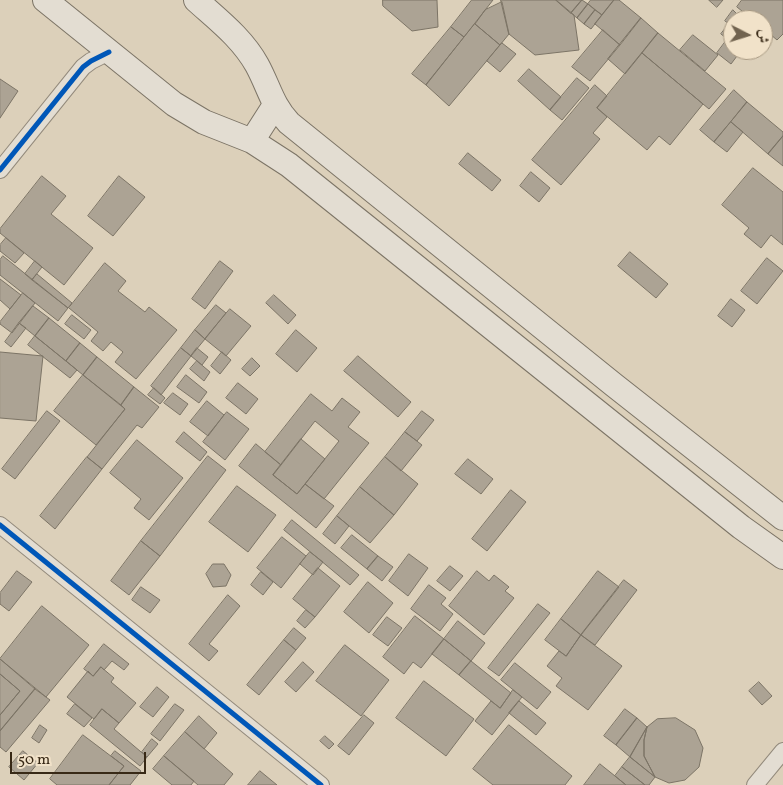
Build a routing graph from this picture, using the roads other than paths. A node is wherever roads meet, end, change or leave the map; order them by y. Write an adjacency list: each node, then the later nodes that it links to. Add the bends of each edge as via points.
1 (45, 0): 3 (main road)
2 (196, 0): 4 (main road, via 248,52)
3 (101, 45): 5 (main road, via 189,114); 6 (street, via 91,48 83,67)
4 (275, 105): 5 (main road); 7 (main road, via 306,137)
5 (252, 141): 9 (main road, via 288,166)
6 (0, 170)
7 (783, 518)
8 (0, 525): 11 (street)
9 (783, 557)
10 (783, 751): 12 (street)
11 (321, 785)
12 (755, 785)

